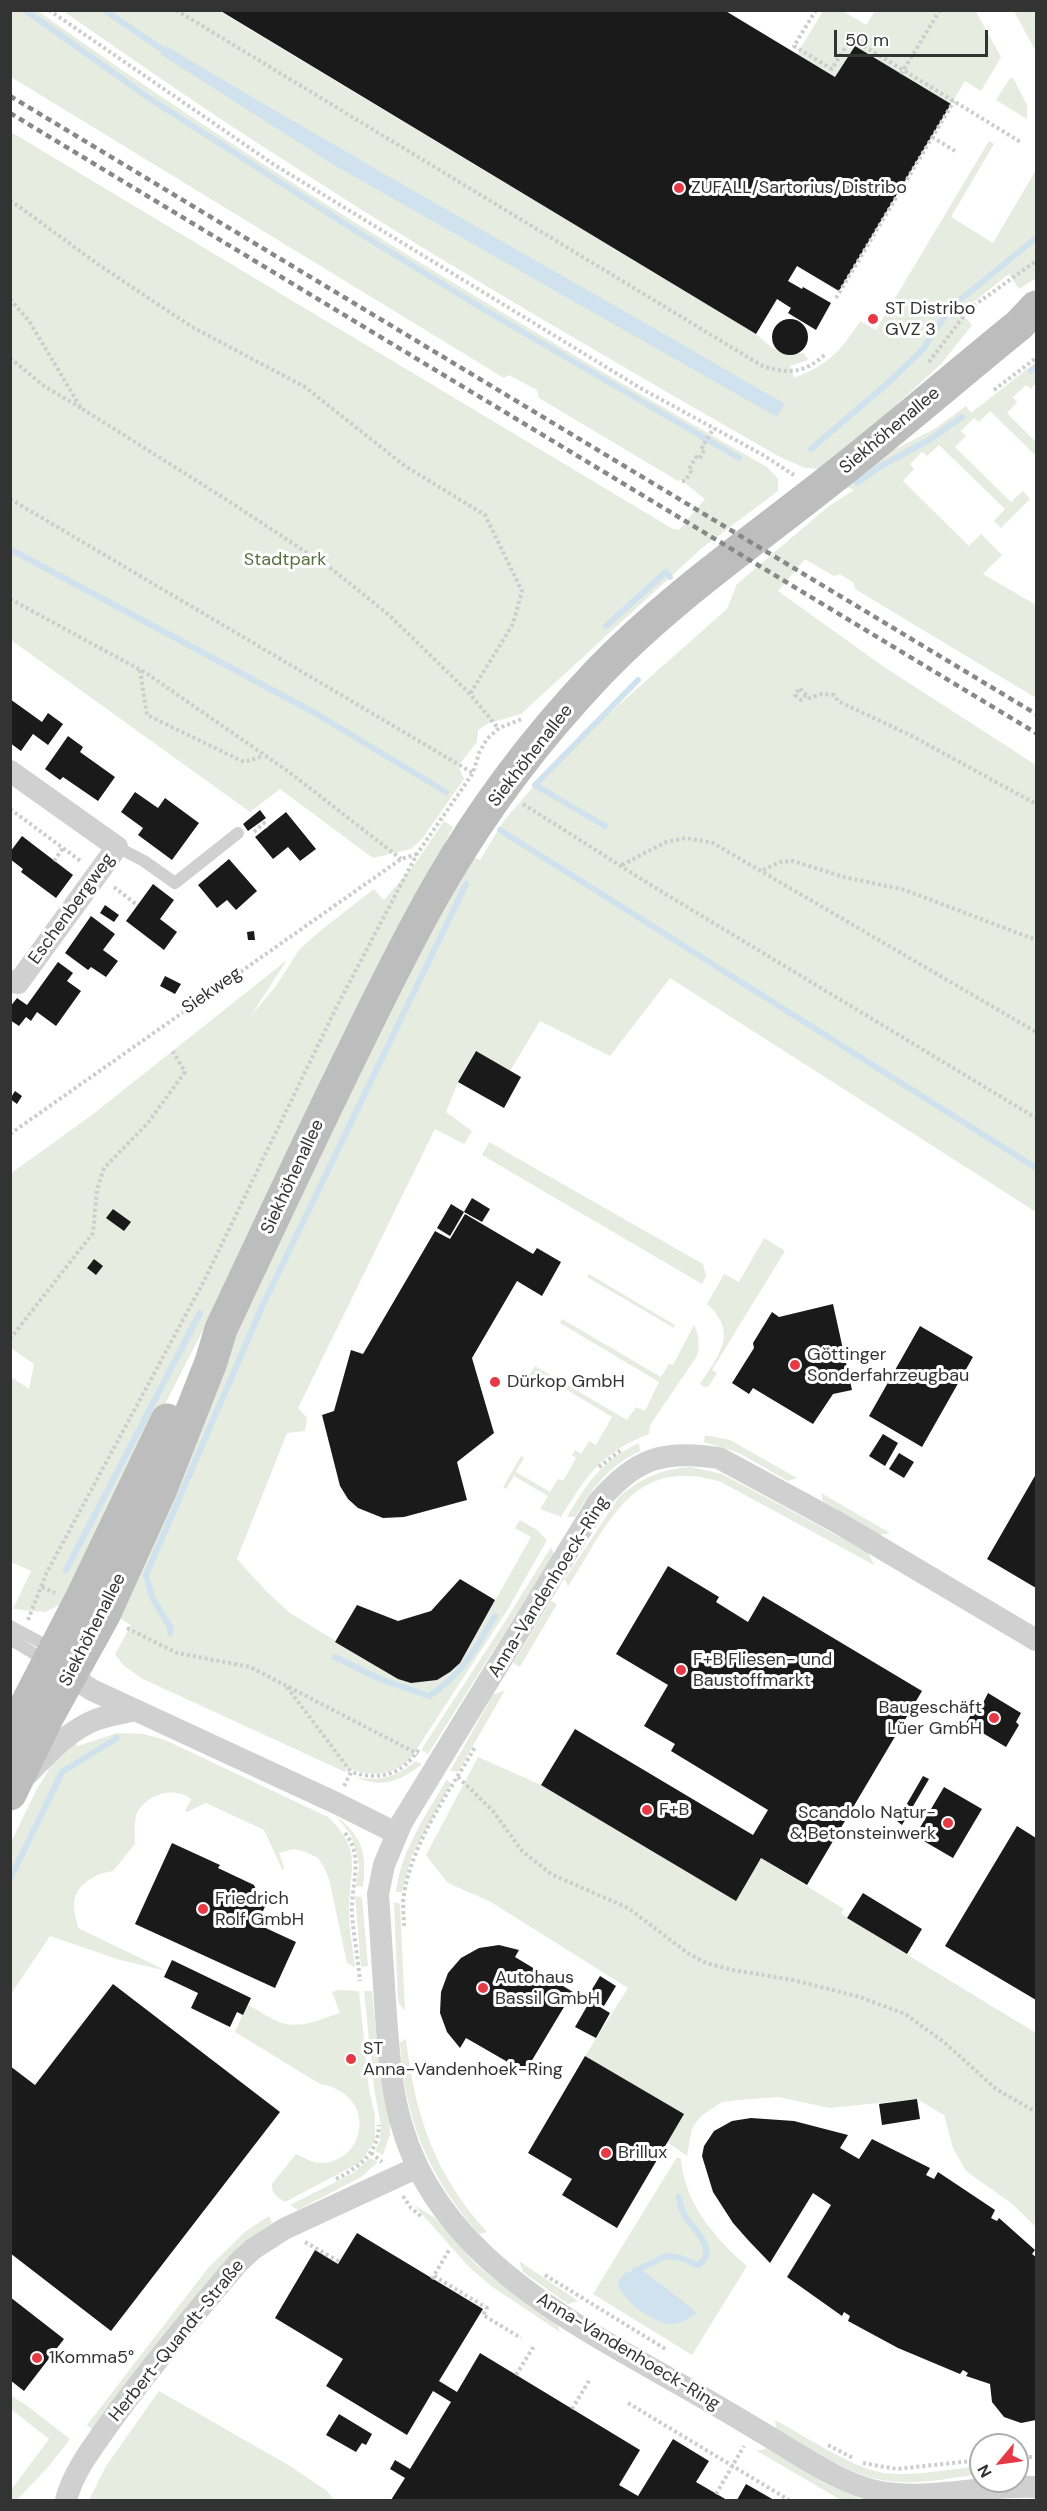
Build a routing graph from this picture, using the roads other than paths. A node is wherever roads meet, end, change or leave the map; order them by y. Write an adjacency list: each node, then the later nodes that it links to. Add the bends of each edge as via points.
1 (1031, 316): 9 (main road, Siekhöhenallee, via 651,623 601,670 501,790 439,885 390,976 221,1329 212,1362 165,1478)
2 (10, 771): 4 (street, Eschenbergweg)
3 (238, 832): 4 (lane, via 175,883)
4 (117, 847): 5 (street, Eschenbergweg, via 18,983)
5 (10, 981)
6 (10, 1626): 9 (lane, via 24,1631)
7 (10, 1640): 9 (lane)
8 (1036, 1640): 14 (street, Anna-Vandenhoeck-Ring, via 837,1522 719,1458 668,1454 641,1464 616,1481 598,1502)
9 (62, 1662): 10 (street, via 92,1690); 11 (main road, Siekhöhenallee); 12 (street); 13 (main road, Siekhöhenallee, via 42,1727)
10 (135, 1710): 12 (street); 13 (street, via 98,1719 75,1731)
11 (10, 1736)
12 (343, 1789): 14 (street)
13 (12, 1792)
14 (399, 1828): 15 (street, Anna-Vandenhoeck-Ring, via 384,1865 378,1894 392,2082 402,2127)
15 (418, 2167): 16 (street, Anna-Vandenhoeck-Ring, via 444,2213 483,2255 525,2289 624,2354 817,2466 880,2492); 17 (street, Herbert-Quandt-Straße, via 284,2229 238,2263 89,2452)
16 (1036, 2487)
17 (66, 2500)

